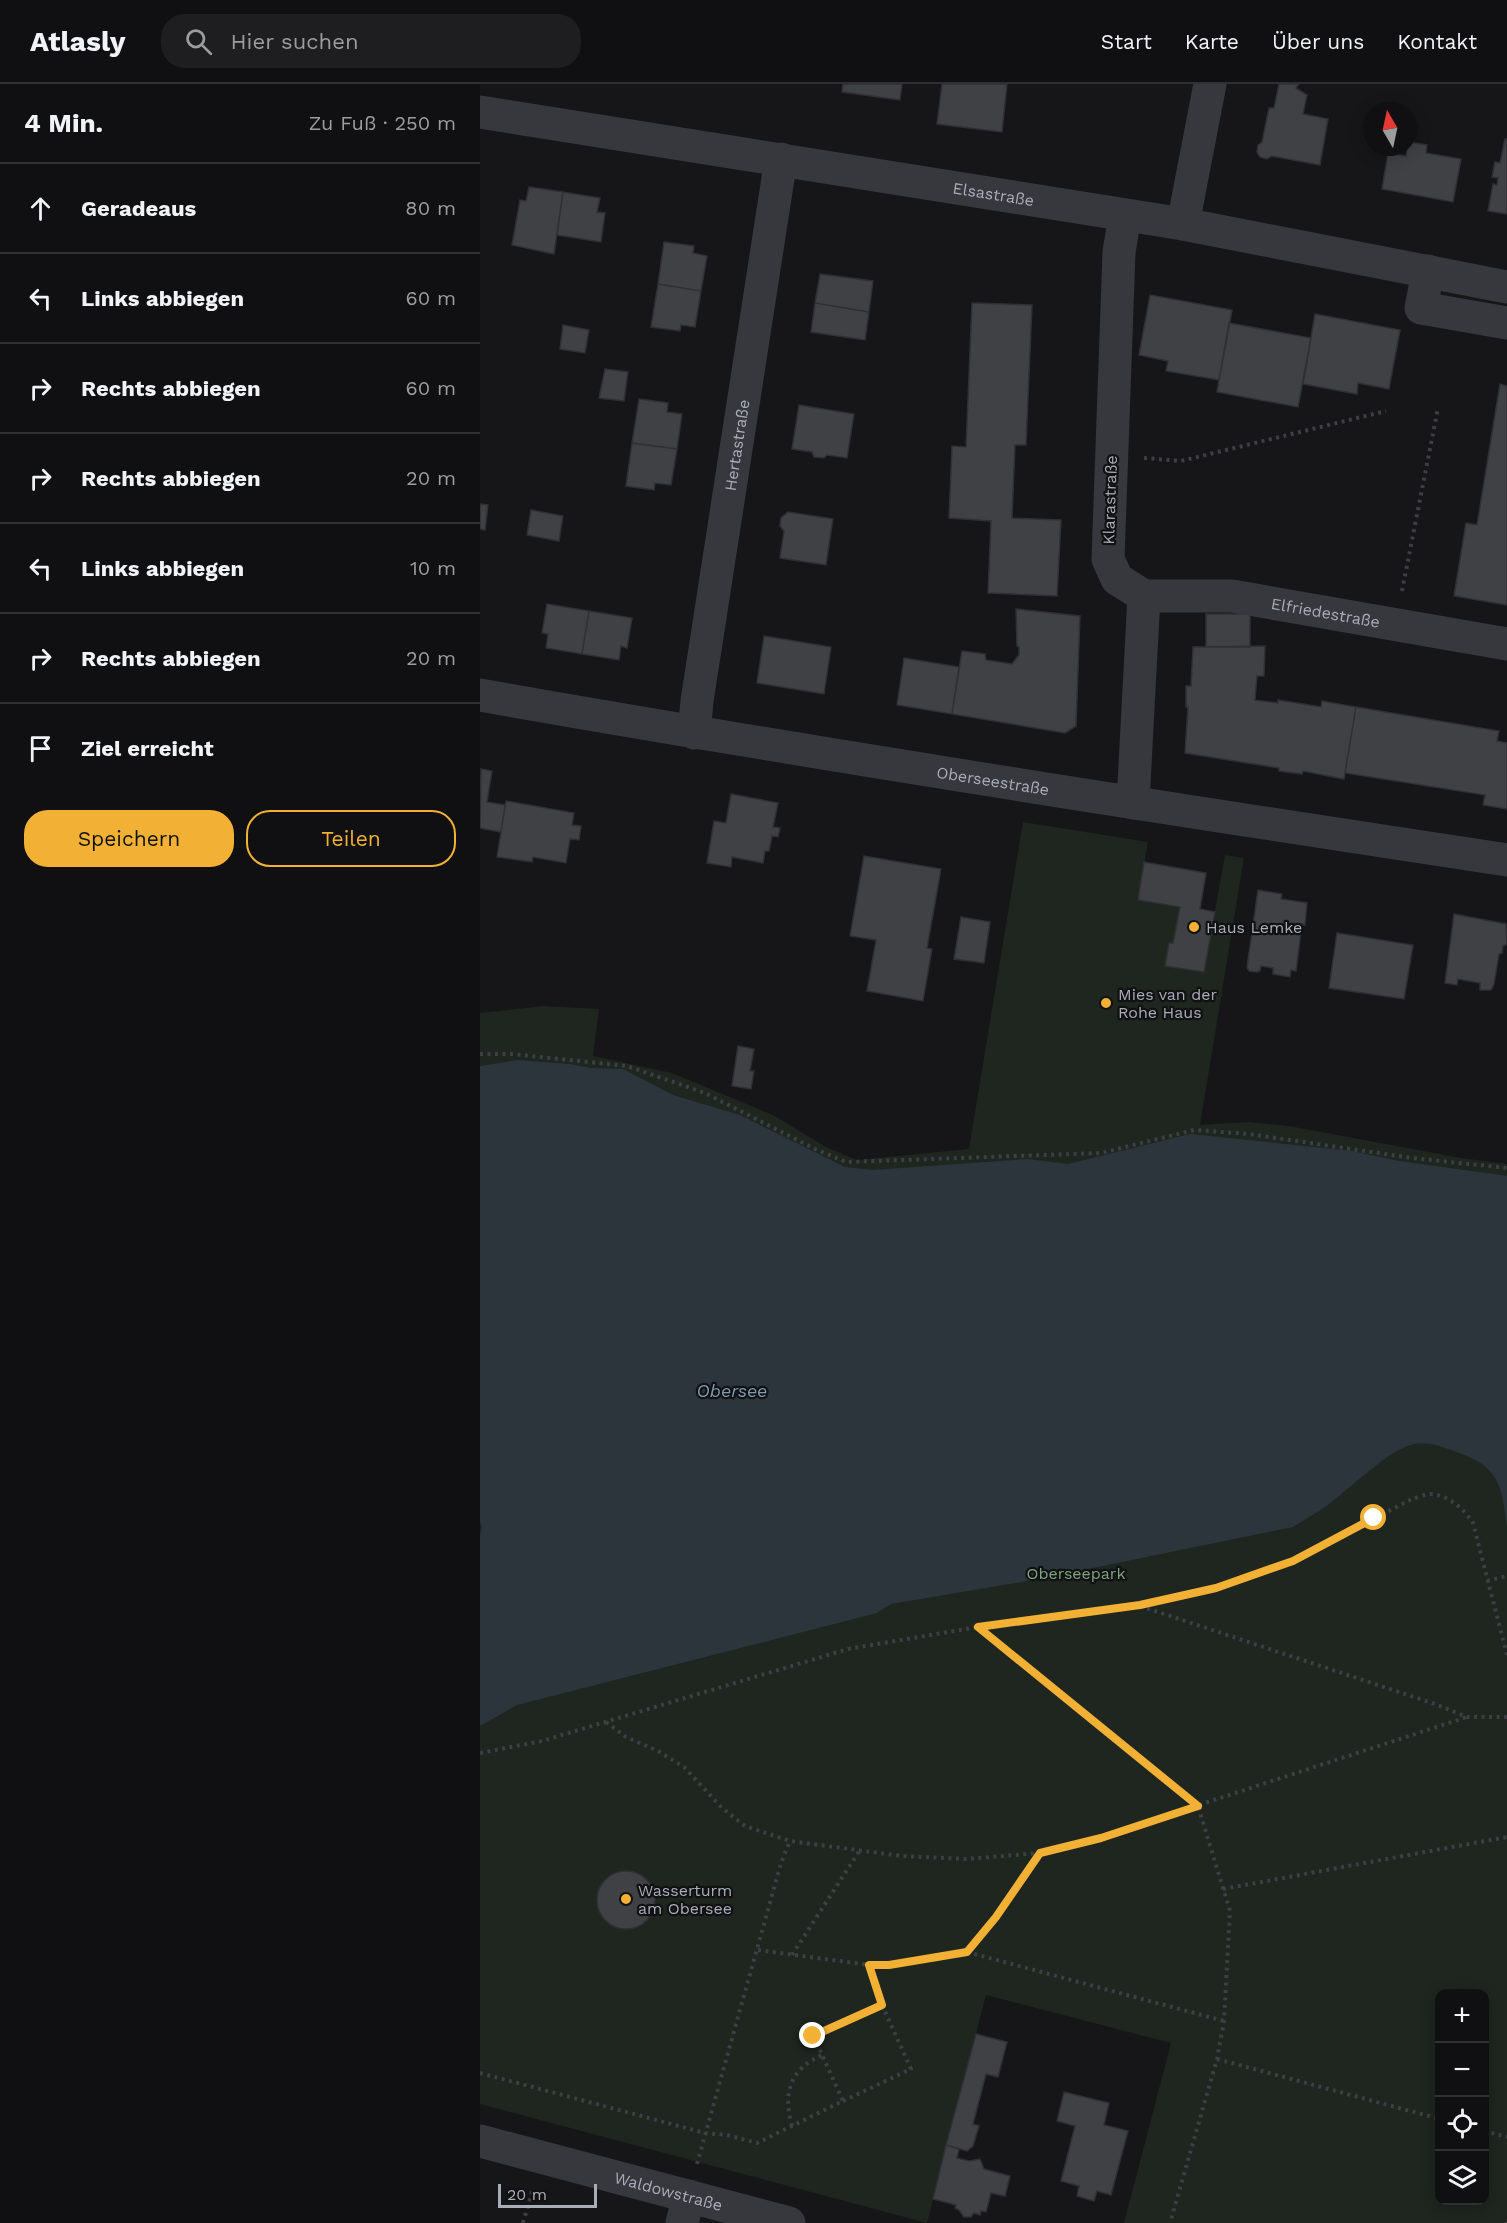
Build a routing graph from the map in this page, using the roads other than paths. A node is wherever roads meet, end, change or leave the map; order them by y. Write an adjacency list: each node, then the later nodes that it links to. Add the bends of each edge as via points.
1 (1210, 84): 5 (street)
2 (480, 112): 3 (street, Elsastraße)
3 (781, 159): 4 (street, Elsastraße); 12 (street, Hertastraße)
4 (1125, 216): 5 (street, Elsastraße); 9 (street, Klarastraße, via 1119,252 1108,559 1117,579)
5 (1183, 224): 6 (street, Elsastraße)
6 (1428, 271): 7 (street, Elsastraße); 8 (street, via 1421,308)
7 (1507, 287)
8 (1507, 323)
9 (1144, 596): 10 (street, Elfriedestraße, via 1232,596); 13 (street)
10 (1507, 644)
11 (480, 695): 12 (street, Oberseestraße)
12 (694, 733): 13 (street, Oberseestraße)
13 (1133, 803): 14 (street, Oberseestraße)
14 (1507, 860)
15 (480, 2141): 16 (street, Waldowstraße)
16 (689, 2196): 17 (street, Waldowstraße)
17 (789, 2223)

